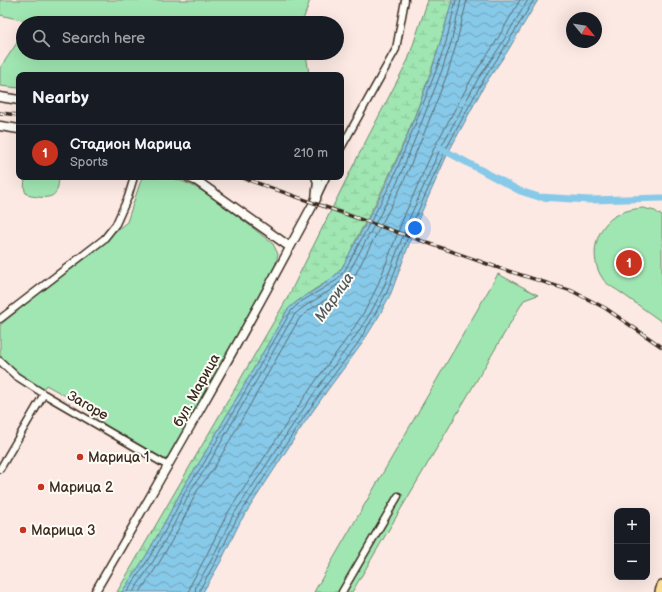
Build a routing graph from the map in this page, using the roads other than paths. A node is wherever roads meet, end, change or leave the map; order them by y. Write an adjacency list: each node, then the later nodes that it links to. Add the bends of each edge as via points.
1 (405, 0): 6 (street, via 396,49)
2 (0, 97): 3 (main road)
3 (16, 100)
4 (0, 126): 5 (main road)
5 (16, 129)
6 (344, 143)
7 (133, 180): 13 (street, via 116,224 104,239)
8 (195, 180): 12 (main road)
9 (317, 180): 11 (main road)
10 (325, 180): 11 (street)
11 (316, 200): 12 (main road, бул. Марица)
12 (290, 247): 16 (street, бул. Марица)
13 (0, 319)
14 (0, 361): 15 (street, Загоре, via 16,376)
15 (44, 394): 16 (street, Загоре); 17 (street)
16 (168, 466): 20 (street, бул. Марица)
17 (0, 469)
18 (398, 496): 21 (street)
19 (662, 585): 22 (main road)
20 (95, 592)
21 (342, 592)
22 (660, 592)

